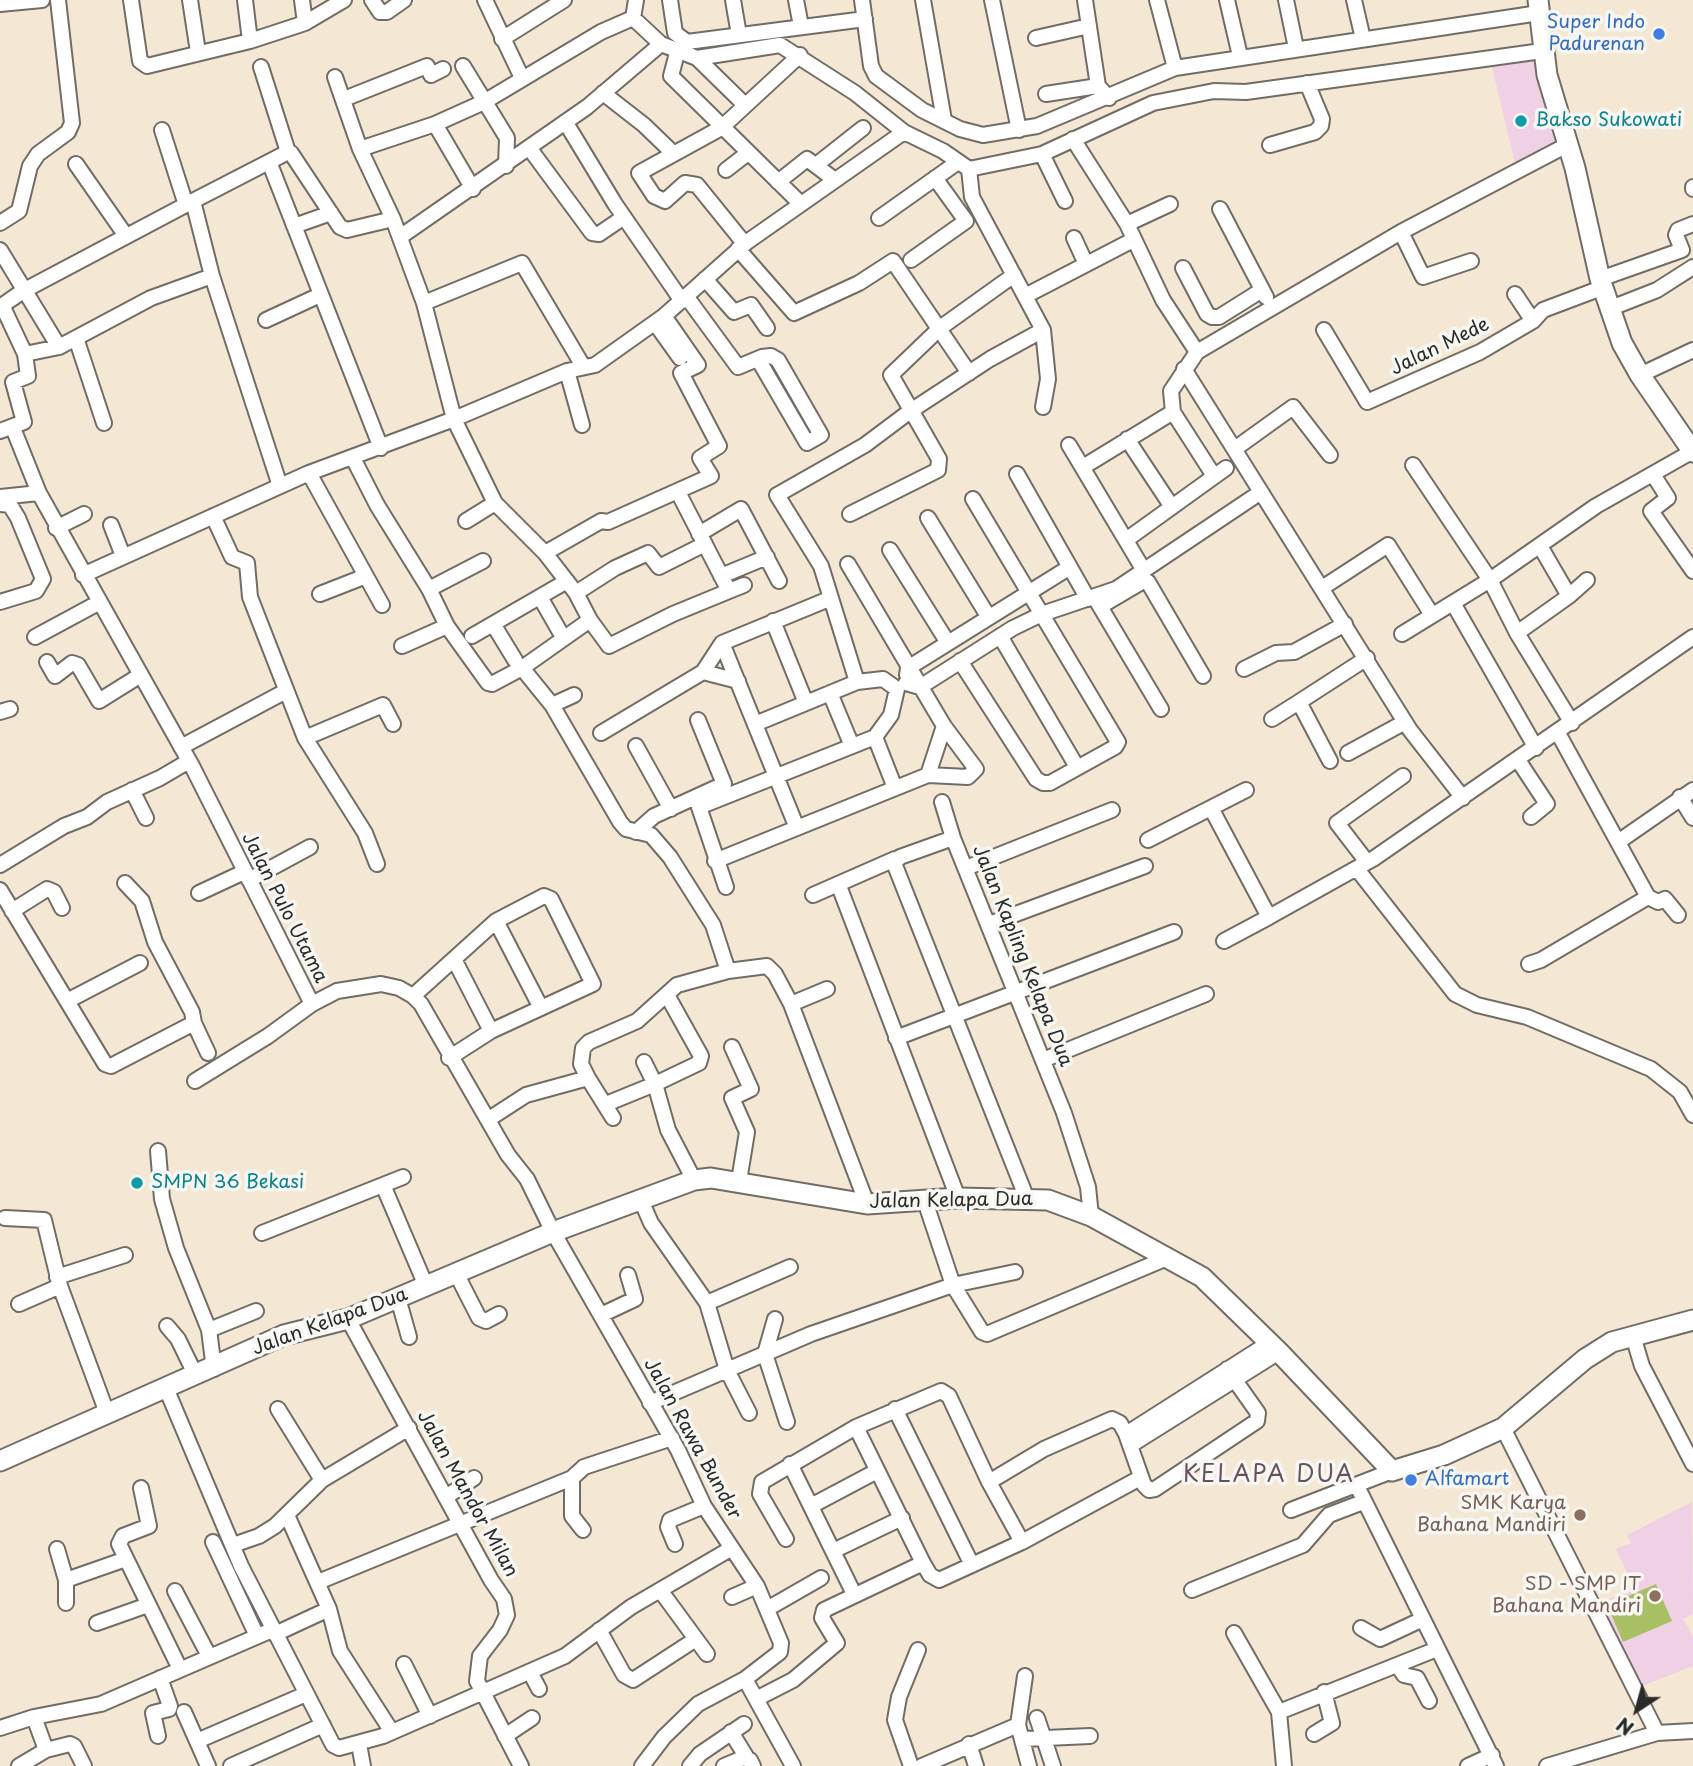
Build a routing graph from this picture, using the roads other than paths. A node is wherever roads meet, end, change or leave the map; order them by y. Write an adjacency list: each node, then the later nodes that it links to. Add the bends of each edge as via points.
1 (41, 0): 24 (street)
2 (58, 0): 94 (street, via 72,123 68,132 38,154 30,166 19,211)
3 (131, 0): 39 (street, via 143,65)
4 (190, 0): 39 (street)
5 (245, 0): 35 (street)
6 (302, 0): 28 (street)
7 (344, 0): 28 (street)
8 (372, 0): 9 (street, via 380,12)
9 (404, 0)
10 (485, 0): 33 (street)
11 (564, 0): 33 (street)
12 (636, 0): 26 (street)
13 (670, 0): 31 (street, via 679,39 687,42)
14 (733, 0): 31 (street)
15 (796, 0): 29 (street)
16 (862, 0): 27 (street)
17 (923, 0): 58 (street)
18 (992, 0): 64 (street)
19 (1085, 0): 30 (street)
20 (1157, 0): 46 (street)
21 (1227, 0): 42 (street)
22 (1286, 0): 37 (street)
23 (1354, 0): 34 (street)
24 (0, 4)
25 (1539, 7): 34 (street); 38 (main road)
26 (633, 18): 36 (street); 49 (street)
27 (865, 19): 29 (street); 58 (street, via 876,76 922,110)
28 (305, 23): 35 (street)
29 (801, 26): 31 (street)
30 (1089, 26): 32 (street); 51 (street)
31 (739, 35)
32 (1036, 38)
33 (502, 39): 49 (street)
34 (1363, 39): 37 (street)
35 (250, 41): 39 (street)
36 (661, 44): 40 (street); 52 (street)
37 (1296, 48): 42 (street)
38 (1542, 51): 50 (street); 68 (main road)
39 (198, 52)
40 (677, 53): 43 (street); 61 (street, via 671,76)
41 (800, 55): 43 (street, via 776,44); 57 (street); 65 (street)
42 (1240, 56): 46 (street)
43 (697, 58): 57 (street)
44 (463, 66): 56 (street)
45 (261, 67): 71 (street)
46 (1175, 68): 54 (street)
47 (443, 69): 55 (street, via 431,75 427,66)
48 (335, 77): 55 (street)
49 (522, 78): 56 (street)
50 (1307, 83): 66 (street, via 1246,92 1214,91 1153,103); 67 (street, via 1321,126 1315,132)
51 (1098, 86): 53 (street); 54 (street)
52 (603, 93): 59 (street); 73 (street)
53 (1046, 94)
54 (1109, 98): 64 (street)
55 (344, 99): 69 (street)
56 (484, 102): 60 (street); 79 (street, via 508,138)
57 (745, 105): 61 (street)
58 (944, 120): 64 (street, via 983,135)
59 (566, 122): 70 (street); 91 (street)
60 (435, 124): 69 (street); 84 (street)
61 (721, 128): 72 (street); 73 (street)
62 (863, 128): 77 (street)
63 (162, 130): 86 (street)
64 (1019, 130)
65 (904, 132): 78 (street); 82 (street)
66 (1073, 139): 74 (street); 95 (street)
67 (1269, 145)
68 (1567, 145): 98 (street); 114 (main road)
69 (360, 149): 93 (street)
70 (530, 149): 79 (street); 91 (street, via 592,233 598,234)
71 (288, 152): 76 (street); 90 (street)
72 (748, 153): 80 (street); 83 (street)
73 (674, 154): 103 (street, via 639,173 654,196 665,201 685,183 696,185)
74 (1042, 154): 78 (street); 85 (street)
75 (76, 164): 99 (street)
76 (270, 164): 86 (street); 97 (street)
77 (816, 165): 82 (street); 83 (street, via 804,160)
78 (963, 165): 81 (street); 111 (street, via 972,197)
79 (506, 166): 84 (street)
80 (726, 170)
81 (935, 178): 92 (street); 106 (street, via 966,221)
82 (835, 180): 87 (street)
83 (778, 182): 87 (street)
84 (473, 189): 100 (street)
85 (1065, 201)
86 (190, 203): 99 (street); 112 (street)
87 (801, 204): 103 (street)
88 (1170, 204): 95 (street)
89 (1220, 209): 115 (street)
90 (331, 213): 93 (street, via 346,230); 97 (street)
91 (624, 217): 120 (street)
92 (879, 218)
93 (393, 219): 100 (street)
94 (0, 223)
95 (1127, 223): 102 (street)
96 (1693, 225): 105 (street, via 1676,235)
97 (294, 226): 118 (street)
98 (1401, 232): 107 (street, via 1423,277); 123 (street)
99 (126, 236): 116 (street)
100 (400, 237): 121 (street)
101 (1074, 238): 108 (street)
102 (1133, 240): 108 (street); 135 (street, via 1163,300)
103 (741, 246): 113 (street); 129 (street, via 794,313 859,283 893,261)
104 (0, 250): 116 (street)
105 (1688, 254): 114 (street, Jalan Mede)
106 (911, 260)
107 (1471, 261)
108 (1086, 264): 119 (street)
109 (1693, 267): 124 (street, via 1657,290)
110 (1183, 268): 115 (street, via 1212,317)
111 (1014, 275): 119 (street); 129 (street)
112 (212, 276): 132 (street, via 151,298); 163 (street)
113 (705, 279): 120 (street); 128 (street, via 734,312 751,305)
114 (1602, 283): 124 (main road); 127 (street, Jalan Mede, via 1543,310)
115 (1262, 290): 123 (street)
116 (23, 291): 122 (street); 133 (street)
117 (1516, 294): 127 (street)
118 (320, 295): 126 (street); 153 (street)
119 (1027, 295): 130 (street)
120 (684, 299): 125 (street); 138 (street, via 738,367)
121 (424, 303): 139 (street, via 522,263); 147 (street)
122 (1, 306): 136 (street)
123 (1271, 307): 135 (street)
124 (1611, 308): 143 (main road)
125 (659, 319): 137 (street); 139 (street, via 595,365); 164 (street, via 698,365 681,373 719,446 700,458 710,476)
126 (265, 320)
127 (1533, 321): 131 (street, Jalan Mede, via 1480,352 1367,402)
128 (767, 328)
129 (940, 328): 142 (street); 145 (street, via 891,375)
130 (1043, 330): 142 (street); 144 (street, via 1048,379)
131 (1324, 330)
132 (76, 338): 133 (street); 148 (street)
133 (59, 347): 136 (street)
134 (1693, 350): 143 (street)
135 (1197, 352): 140 (street)
136 (25, 354): 150 (street, via 28,376 13,382 24,422)
137 (680, 358)
138 (758, 359): 138 (street, via 771,356 778,360 821,435 807,443)
139 (583, 366): 141 (street)
140 (1184, 369): 146 (street, via 1171,391); 154 (street)
141 (567, 371): 147 (street); 149 (street)
142 (969, 373): 145 (street)
143 (1640, 375): 155 (main road)
144 (1043, 407)
145 (909, 412): 173 (street, via 939,459 938,470); 206 (street, via 865,445 777,495 821,566)
146 (1173, 412): 151 (street); 171 (street, via 1220,472)
147 (454, 419): 153 (street); 169 (street)
148 (104, 423)
149 (582, 425)
150 (7, 430): 166 (street, Jalan Pulo Utama)
151 (1127, 439): 159 (street); 171 (street)
152 (1069, 445): 159 (street)
153 (381, 448): 157 (street)
154 (1236, 448): 156 (street, via 1293,407); 165 (street)
155 (1693, 452): 162 (street)
156 (1330, 455)
157 (353, 458): 160 (street); 200 (street)
158 (1413, 465): 194 (street)
159 (1083, 467): 180 (street)
160 (309, 473): 163 (street); 192 (street)
161 (1017, 474): 190 (street)
162 (1654, 476): 181 (street, via 1596,506); 187 (street, via 1668,498 1651,511)
163 (281, 486): 174 (street)
164 (678, 492): 179 (street); 183 (street, via 601,521)
165 (1261, 492): 199 (street); 207 (street)
166 (39, 493): 167 (street); 178 (street, Jalan Pulo Utama)
167 (0, 497)
168 (973, 499): 202 (street)
169 (495, 503): 176 (street); 183 (street)
170 (0, 504): 208 (street, via 10,505 18,518 43,579 36,591)
171 (1172, 507): 180 (street)
172 (84, 514): 178 (street)
173 (850, 514)
174 (213, 516): 184 (street); 241 (street, via 232,557 247,563 250,597)
175 (928, 518): 214 (street)
176 (466, 521)
177 (111, 525): 184 (street)
178 (56, 528): 191 (street, Jalan Pulo Utama)
179 (702, 539): 185 (street, via 741,509); 193 (street); 198 (street, via 659,568 648,553)
180 (1126, 540): 188 (street)
181 (1540, 546): 194 (street); 205 (street)
182 (890, 550): 228 (street)
183 (545, 553): 198 (street)
184 (123, 556): 191 (street)
185 (766, 557): 193 (street); 196 (street)
186 (483, 561): 200 (street)
187 (1691, 563)
188 (1140, 564)
189 (848, 565): 240 (street)
190 (1070, 567): 202 (street); 207 (street)
191 (83, 575): 209 (street, Jalan Pulo Utama)
192 (366, 576): 203 (street); 211 (street)
193 (721, 576): 201 (street)
194 (1490, 580): 210 (street); 221 (street)
195 (1587, 580): 205 (street)
196 (779, 581)
197 (744, 585): 201 (street)
198 (571, 587): 204 (street); 215 (street)
199 (1322, 588): 213 (street, via 1388,545); 218 (street)
200 (429, 589): 219 (street)
201 (729, 592): 215 (street, via 609,646)
202 (1028, 592): 212 (street); 214 (street)
203 (320, 594)
204 (540, 597): 217 (street); 220 (street)
205 (1569, 597): 221 (street)
206 (829, 599): 216 (street); 239 (street)
207 (1094, 601): 212 (street); 237 (street, via 1148,582); 247 (street)
208 (0, 602)
209 (98, 603): 225 (street); 236 (street, Jalan Pulo Utama)
210 (1453, 603): 213 (street); 262 (street)
211 (382, 605)
212 (1042, 614): 224 (street); 267 (street, via 1117,735 1115,747)
213 (1432, 615): 222 (street)
214 (988, 616): 228 (street)
215 (590, 620): 233 (street)
216 (773, 621): 227 (street); 245 (street)
217 (493, 624): 223 (street); 233 (street)
218 (1345, 624): 230 (street); 234 (street, via 1294,652 1276,653)
219 (447, 626): 229 (street); 233 (street, via 488,682 492,684)
220 (560, 632)
221 (1517, 633): 251 (street)
222 (1402, 634)
223 (472, 636)
224 (1000, 636): 232 (street); 267 (street)
225 (34, 637)
226 (1693, 637): 251 (street)
227 (722, 643): 235 (street); 238 (street)
228 (948, 643): 240 (street)
229 (402, 646)
230 (1367, 658): 244 (street); 250 (street)
231 (47, 662): 236 (street, via 55,676 72,663 78,665 99,701)
232 (960, 662): 240 (street); 267 (street, via 1036,779 1050,783)
233 (518, 664): 246 (street)
234 (1244, 669)
235 (703, 672): 238 (street); 255 (street)
236 (139, 676): 261 (street, Jalan Pulo Utama)
237 (1203, 676)
238 (738, 681): 253 (street)
239 (858, 682): 240 (street); 242 (street)
240 (907, 682): 254 (street); 257 (street)
241 (286, 691): 258 (street); 261 (street)
242 (830, 693): 245 (street); 260 (street)
243 (573, 695): 246 (street)
244 (1299, 702): 248 (street); 266 (street)
245 (806, 703): 253 (street)
246 (552, 705): 286 (street, via 620,822)
247 (1161, 709)
248 (1272, 719)
249 (698, 720): 280 (street, via 724,784)
250 (1405, 722): 263 (street); 277 (street)
251 (1572, 723): 256 (street)
252 (393, 724): 258 (street, via 383,705)
253 (755, 724): 270 (street)
254 (944, 726): 268 (street); 268 (street, via 976,769 968,778)
255 (601, 733)
256 (1558, 733): 262 (street); 289 (street)
257 (875, 737): 260 (street); 271 (street)
258 (305, 738): 293 (street, via 365,833)
259 (636, 746): 280 (street)
260 (852, 746): 270 (street)
261 (181, 747): 265 (street, Jalan Pulo Utama)
262 (1535, 748): 264 (street)
263 (1348, 753)
264 (1520, 758): 272 (street); 277 (street); 282 (street, via 1547,804)
265 (189, 761): 273 (street); 298 (street, Jalan Pulo Utama)
266 (1330, 761)
267 (1077, 767)
268 (928, 775): 271 (street)
269 (1403, 776): 295 (street, via 1337,823)
270 (776, 777): 285 (street); 292 (street, via 699,807)
271 (895, 788): 285 (street)
272 (1545, 788)
273 (132, 790): 283 (street); 294 (street)
274 (1247, 790): 279 (street)
275 (1693, 790): 276 (street)
276 (1680, 797): 284 (street); 289 (street)
277 (1463, 798): 295 (street)
278 (942, 802): 287 (street)
279 (1211, 808): 288 (street); 309 (street)
280 (671, 809): 286 (street)
281 (1112, 810): 297 (street)
282 (1531, 817)
283 (146, 818)
284 (1693, 818)
285 (797, 828): 292 (street)
286 (636, 832): 317 (street, via 651,835 666,850 713,925)
287 (953, 838): 291 (street, Jalan Kapling Kelapa Dua); 297 (street, Jalan Kapling Kelapa Dua)
288 (1148, 840)
289 (1618, 842): 305 (street)
290 (310, 847): 298 (street)
291 (895, 859): 300 (street, Jalan Kapling Kelapa Dua); 327 (street)
292 (715, 861): 301 (street)
293 (376, 864)
294 (0, 865)
295 (1362, 865): 309 (street); 340 (street, via 1455,994 1477,1005 1538,1021 1651,1069 1680,1092)
296 (1145, 866): 311 (street)
297 (966, 869): 311 (street, Jalan Kapling Kelapa Dua)
298 (246, 876): 303 (street); 324 (street, Jalan Pulo Utama)
299 (125, 883): 328 (street, via 142,901 155,942)
300 (839, 886): 304 (street, Jalan Kapling Kelapa Dua); 330 (street)
301 (726, 887)
302 (0, 890): 307 (street)
303 (199, 893)
304 (813, 895)
305 (1648, 897): 308 (street, via 1658,902 1665,899); 316 (street)
306 (61, 908): 307 (street, via 54,892 47,889)
307 (12, 911): 323 (street)
308 (1678, 915)
309 (1269, 917): 313 (street)
310 (496, 922): 314 (street); 326 (street); 326 (street, via 546,895 557,911 593,984)
311 (989, 924): 319 (street, Jalan Kapling Kelapa Dua)
312 (1174, 932): 319 (street)
313 (1224, 941)
314 (455, 961): 322 (street); 329 (street)
315 (140, 963): 323 (street)
316 (1529, 964)
317 (728, 971): 321 (street, via 677,985); 325 (street, via 766,967 775,974)
318 (827, 989): 325 (street)
319 (1016, 993): 327 (street); 334 (street, Jalan Kapling Kelapa Dua)
320 (1206, 994): 334 (street)
321 (667, 995): 336 (street, via 637,1021 583,1048 581,1064); 338 (street, via 701,1060)
322 (413, 996): 324 (street, Jalan Pulo Utama, via 381,984 337,991); 333 (street)
323 (67, 1001): 328 (street, via 105,1064 111,1066)
324 (312, 1004): 337 (street)
325 (791, 1004): 352 (street)
326 (540, 1006): 329 (street)
327 (954, 1016): 330 (street); 349 (street)
328 (194, 1023): 332 (street)
329 (491, 1031): 333 (street)
330 (896, 1038): 348 (street)
331 (733, 1047): 346 (street, via 751,1089 732,1098 747,1132)
332 (208, 1053)
333 (449, 1058): 342 (street)
334 (1043, 1060): 353 (street, Jalan Kapling Kelapa Dua, via 1088,1187)
335 (644, 1062): 338 (street)
336 (588, 1078): 339 (street); 342 (street, via 526,1095)
337 (195, 1081)
338 (655, 1084): 339 (street); 345 (street, via 668,1130)
339 (606, 1104): 341 (street)
340 (1693, 1115)
341 (613, 1118)
342 (489, 1119): 355 (street)
343 (158, 1151): 376 (street, via 162,1199)
344 (403, 1177): 347 (street)
345 (694, 1180): 346 (main road, Jalan Kelapa Dua); 350 (main road, Jalan Kelapa Dua)
346 (739, 1181): 352 (main road, Jalan Kelapa Dua)
347 (383, 1185): 356 (street); 365 (street)
348 (958, 1198): 349 (main road, Jalan Kelapa Dua); 351 (main road, Jalan Kelapa Dua)
349 (1027, 1199): 353 (main road, Jalan Kelapa Dua, via 1048,1199)
350 (641, 1200): 355 (main road, Jalan Kelapa Dua); 368 (street, via 651,1223)
351 (925, 1201): 352 (main road, Jalan Kelapa Dua); 364 (street)
352 (867, 1204)
353 (1091, 1216): 358 (main road, Jalan Kelapa Dua)
354 (5, 1218): 363 (street, via 43,1218)
355 (553, 1232): 361 (main road, Jalan Kelapa Dua); 371 (street, Jalan Rawa Bunder)
356 (262, 1233)
357 (125, 1255): 363 (street)
358 (1167, 1258): 364 (street, via 987,1334); 379 (main road, Jalan Kelapa Dua, via 1202,1278)
359 (790, 1267): 368 (street)
360 (1015, 1272): 364 (street)
361 (456, 1273): 365 (main road, Jalan Kelapa Dua); 370 (street, via 479,1318 486,1321)
362 (628, 1275): 371 (street, via 635,1299)
363 (58, 1281): 367 (street); 388 (street)
364 (953, 1285): 380 (street)
365 (426, 1286): 366 (main road, Jalan Kelapa Dua)
366 (398, 1298): 372 (main road, Jalan Kelapa Dua); 378 (street)
367 (19, 1304)
368 (707, 1304): 381 (street)
369 (256, 1311): 376 (street)
370 (499, 1314)
371 (601, 1315): 385 (street, Jalan Rawa Bunder)
372 (348, 1319): 382 (main road, Jalan Kelapa Dua, via 284,1335); 392 (street, Jalan Mandor Milan)
373 (775, 1319): 380 (street)
374 (1693, 1320): 377 (main road)
375 (167, 1326): 382 (street)
376 (209, 1330): 382 (street)
377 (1633, 1336): 393 (main road, via 1612,1342 1585,1359); 398 (street, via 1642,1366)
378 (409, 1337)
379 (1274, 1347): 383 (street); 400 (main road, Jalan Kelapa Dua)
380 (765, 1354): 381 (street); 390 (street)
381 (727, 1370): 385 (street); 389 (street)
382 (205, 1372): 384 (main road, Jalan Kelapa Dua)
383 (1230, 1374): 395 (street); 403 (street, via 1258,1413 1257,1421 1155,1489 1149,1490)
384 (166, 1388): 388 (main road, Jalan Kelapa Dua); 421 (street)
385 (650, 1403): 394 (street, Jalan Rawa Bunder)
386 (278, 1409): 404 (street)
387 (895, 1409): 391 (street); 405 (street, via 946,1392); 427 (street)
388 (107, 1413): 396 (main road, Jalan Kelapa Dua)
389 (749, 1413)
390 (787, 1422)
391 (856, 1427): 397 (street); 399 (street)
392 (409, 1428): 404 (street); 408 (street, Jalan Mandor Milan)
393 (1503, 1428): 400 (main road, via 1444,1455); 477 (street)
394 (672, 1438): 402 (street, via 584,1468); 410 (street, Jalan Rawa Bunder)
395 (1129, 1440): 403 (street); 405 (street, via 1120,1423 1112,1419 1044,1449)
396 (0, 1461)
397 (790, 1464): 411 (street); 417 (street, via 759,1487)
398 (1693, 1464)
399 (877, 1471): 411 (street); 414 (street)
400 (1392, 1471): 406 (street)
401 (474, 1478): 408 (street)
402 (572, 1478): 415 (street); 416 (street, via 572,1516)
403 (1140, 1478): 419 (street)
404 (323, 1480): 413 (street)
405 (989, 1482): 419 (street)
406 (1357, 1486): 409 (street); 412 (street)
407 (141, 1488): 425 (street, via 150,1523 119,1539)
408 (446, 1497): 415 (street, Jalan Mandor Milan)
409 (1363, 1502): 433 (street, via 1329,1515 1303,1545); 441 (street)
410 (704, 1506): 420 (street, via 670,1520); 422 (street, Jalan Rawa Bunder)
411 (811, 1506): 424 (street)
412 (1292, 1510)
413 (287, 1515): 421 (street, via 259,1536); 430 (street)
414 (902, 1518): 424 (street); 426 (street)
415 (461, 1526): 430 (street); 461 (street, Jalan Mandor Milan, via 504,1599 508,1615 480,1656)
416 (583, 1530)
417 (786, 1539)
418 (213, 1542): 447 (street)
419 (1022, 1542): 427 (street)
420 (675, 1544)
421 (233, 1545): 445 (street)
422 (733, 1548): 431 (street, Jalan Rawa Bunder); 432 (street)
423 (57, 1549): 429 (street)
424 (832, 1550): 435 (street)
425 (126, 1559): 429 (street); 438 (street)
426 (923, 1563): 427 (street, via 939,1580); 435 (street)
427 (972, 1565)
428 (821, 1578): 440 (street)
429 (66, 1580): 437 (street)
430 (318, 1582): 439 (street)
431 (757, 1586): 436 (street); 440 (street, Jalan Rawa Bunder)
432 (660, 1590): 444 (street); 448 (street)
433 (1192, 1590)
434 (175, 1591): 452 (street)
435 (854, 1594): 465 (street, via 824,1611 822,1618 837,1643 793,1680 794,1688)
436 (732, 1597)
437 (66, 1604)
438 (148, 1605): 442 (street); 455 (street)
439 (329, 1609): 445 (street); 476 (street, via 340,1651)
440 (767, 1609): 459 (street, Jalan Rawa Bunder, via 781,1643 780,1652)
441 (1423, 1619): 443 (street, via 1382,1638); 449 (street)
442 (97, 1623)
443 (1361, 1628)
444 (600, 1630): 448 (street, via 624,1675 633,1680); 456 (street, via 565,1656)
445 (273, 1632): 447 (street); 463 (street)
446 (1234, 1633): 467 (street)
447 (257, 1636): 452 (street)
448 (696, 1639): 451 (street)
449 (1437, 1649): 454 (street); 488 (street)
450 (918, 1650): 500 (street, via 895,1720)
451 (707, 1654)
452 (209, 1656): 455 (street)
453 (404, 1664): 468 (street)
454 (1398, 1666): 462 (street); 464 (street, via 1405,1675 1417,1678)
455 (180, 1669): 458 (street)
456 (530, 1672): 460 (street); 461 (street)
457 (1025, 1676): 473 (street)
458 (160, 1678): 469 (street, via 91,1707); 481 (street, via 170,1706 153,1713)
459 (745, 1679): 465 (street); 496 (street, via 698,1704)
460 (539, 1689)
461 (480, 1691): 468 (street); 479 (street)
462 (1324, 1692): 467 (street); 478 (street, via 1332,1723)
463 (306, 1694): 472 (street); 482 (street)
464 (1429, 1701)
465 (758, 1704): 499 (street)
466 (184, 1712): 492 (street)
467 (1279, 1712): 505 (street)
468 (430, 1716): 476 (street)
469 (34, 1717): 474 (street); 487 (street)
470 (532, 1718): 479 (street)
471 (1037, 1718): 483 (street)
472 (323, 1725): 485 (street, via 332,1745); 493 (street)
473 (1018, 1725): 484 (street); 486 (street)
474 (0, 1727)
475 (1693, 1731): 477 (street)
476 (392, 1732): 485 (street)
477 (1657, 1733): 507 (street)
478 (1314, 1734)
479 (505, 1736): 495 (street)
480 (1090, 1736): 483 (street)
481 (158, 1737)
482 (204, 1738)
483 (1043, 1738): 484 (street); 504 (street)
484 (1024, 1739): 503 (street)
485 (359, 1744): 494 (street)
486 (970, 1744): 501 (street); 502 (street)
487 (46, 1750): 490 (street); 491 (street, via 70,1744)
488 (1494, 1760): 506 (street)
489 (750, 1762): 497 (street, via 738,1728); 498 (street)
490 (19, 1766)
491 (84, 1766)
492 (208, 1766)
493 (231, 1766)
494 (363, 1766)
495 (522, 1766)
496 (642, 1766)
497 (690, 1766)
498 (724, 1766)
499 (793, 1766)
500 (911, 1766)
501 (922, 1766)
502 (976, 1766)
503 (1029, 1766)
504 (1053, 1766)
505 (1283, 1766)
506 (1468, 1766)
507 (1547, 1766)

